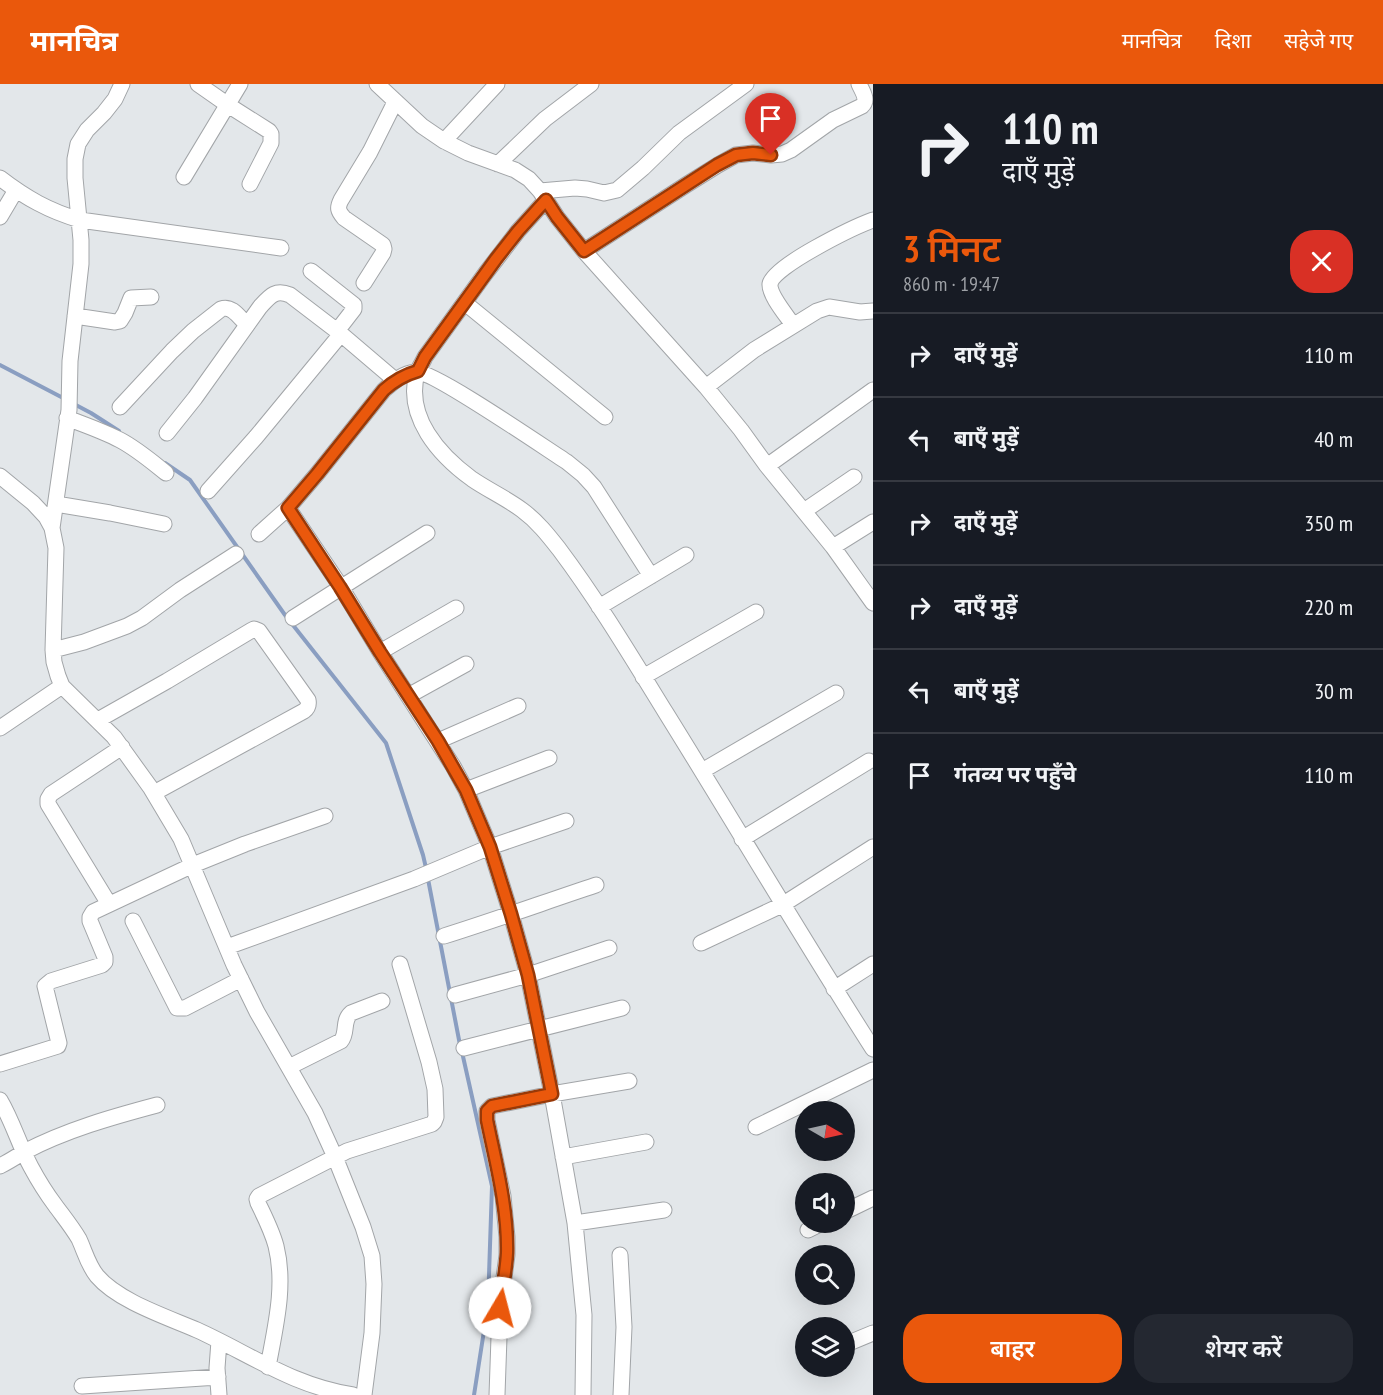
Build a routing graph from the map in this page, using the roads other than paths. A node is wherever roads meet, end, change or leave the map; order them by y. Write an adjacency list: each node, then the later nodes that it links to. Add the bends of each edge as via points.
1 (122, 84): 19 (street, via 115,99 78,144 75,178)
2 (198, 84): 10 (street)
3 (240, 84): 10 (street)
4 (497, 84): 11 (street)
5 (591, 84): 12 (street, via 551,114)
6 (746, 84): 17 (street, via 679,132 617,190 604,193 581,189)
7 (859, 84): 22 (street, via 866,100 862,106 832,120 791,150 782,154 736,155)
8 (382, 86): 9 (street)
9 (395, 102): 11 (street); 24 (street, via 338,207 344,218 383,245 384,253)
10 (228, 105): 13 (street); 15 (street, via 272,134)
11 (444, 141): 12 (street)
12 (498, 164): 17 (street, via 529,179)
13 (184, 177)
14 (0, 178): 16 (street)
15 (250, 184)
16 (16, 190): 18 (street); 19 (street, via 59,214)
17 (543, 195): 22 (street); 26 (street)
18 (0, 217)
19 (80, 220): 21 (street); 28 (street, via 81,264)
20 (873, 220): 30 (street, via 806,254 773,277 770,292)
21 (281, 248)
22 (584, 251): 34 (street)
23 (311, 272): 31 (street, via 354,305)
24 (364, 283)
25 (151, 297): 28 (street, via 131,298 120,321)
26 (465, 303): 32 (street); 38 (street)
27 (873, 311): 30 (street, via 829,307)
28 (75, 316): 36 (street)
29 (247, 325): 31 (street, via 260,306 277,292 283,292); 37 (street, via 232,309 221,309 172,351); 39 (street)
30 (785, 330): 34 (street)
31 (339, 333): 33 (street); 44 (street)
32 (418, 371): 33 (street); 56 (street, via 462,394 583,475 599,493); 59 (street, via 417,414 426,433 455,466 533,518)
33 (395, 380): 46 (street)
34 (706, 387): 40 (street)
35 (873, 390): 40 (street)
36 (68, 407): 41 (street); 45 (street)
37 (120, 407)
38 (605, 417)
39 (167, 433)
40 (767, 466): 47 (street)
41 (166, 473)
42 (0, 476): 50 (street, via 33,502)
43 (854, 477): 47 (street)
44 (208, 491)
45 (56, 504): 49 (street); 50 (street)
46 (288, 508): 52 (street); 57 (street)
47 (804, 511): 53 (street)
48 (873, 522): 53 (street)
49 (164, 524)
50 (52, 528): 63 (street, via 56,548)
51 (427, 533): 57 (street)
52 (259, 534)
53 (833, 547): 58 (street)
54 (236, 554): 63 (street, via 127,626)
55 (686, 555): 56 (street)
56 (651, 576): 59 (street)
57 (340, 587): 62 (street); 64 (street)
58 (873, 603)
59 (599, 607): 66 (street)
60 (456, 608): 64 (street)
61 (756, 612): 66 (street)
62 (293, 618)
63 (53, 650): 67 (street)
64 (380, 652): 69 (street)
65 (466, 664): 69 (street)
66 (644, 677): 77 (street)
67 (63, 686): 71 (street); 72 (street)
68 (836, 693): 77 (street)
69 (408, 696): 73 (street)
70 (518, 706): 73 (street)
71 (98, 720): 74 (street); 79 (street, via 252,630 259,631 308,700 308,708)
72 (0, 728)
73 (438, 741): 78 (street)
74 (122, 747): 79 (street); 87 (street, via 48,799)
75 (549, 758): 78 (street)
76 (869, 761): 82 (street)
77 (702, 771): 82 (street)
78 (466, 790): 83 (street)
79 (154, 793): 85 (street)
80 (325, 816): 85 (street)
81 (566, 821): 83 (street)
82 (742, 839): 88 (street)
83 (490, 847): 89 (street); 93 (street)
84 (873, 847): 88 (street)
85 (193, 865): 87 (street); 93 (street)
86 (596, 885): 89 (street)
87 (109, 904): 106 (street, via 90,917 105,962 45,986 58,1046)
88 (782, 905): 92 (street); 99 (street)
89 (511, 914): 91 (street); 97 (street)
90 (133, 921): 98 (street, via 177,1008 185,1008)
91 (444, 936)
92 (701, 943)
93 (227, 947): 98 (street)
94 (609, 948): 97 (street)
95 (400, 963): 116 (street, via 429,1062 436,1117 432,1124)
96 (873, 964): 99 (street)
97 (528, 975): 100 (street); 103 (street)
98 (241, 979): 107 (street)
99 (834, 989): 105 (street)
100 (455, 995)
101 (382, 1001): 107 (street, via 351,1013 341,1041)
102 (622, 1008): 103 (street)
103 (540, 1029): 104 (street); 110 (street)
104 (464, 1048)
105 (873, 1049)
106 (0, 1064)
107 (289, 1067): 116 (street)
108 (873, 1070): 113 (street)
109 (629, 1082): 110 (street)
110 (552, 1094): 117 (street); 133 (street, via 492,1106 487,1111 507,1237)
111 (0, 1100): 115 (street)
112 (157, 1105): 115 (street, via 77,1129)
113 (756, 1127)
114 (646, 1142): 117 (street)
115 (23, 1153): 118 (street); 126 (street, via 102,1282 122,1296)
116 (335, 1157): 127 (street, via 257,1199 274,1240 280,1270 280,1295); 132 (street, via 372,1256 372,1333)
117 (563, 1157): 122 (street)
118 (0, 1166)
119 (873, 1198): 120 (street)
120 (855, 1207)
121 (664, 1210): 122 (street)
122 (575, 1223): 134 (street, via 584,1315)
123 (620, 1255): 135 (street, via 624,1327)
124 (873, 1333): 125 (street)
125 (855, 1340)
126 (219, 1341): 127 (street); 128 (street)
127 (268, 1367): 131 (street, via 314,1386)
128 (218, 1377): 129 (street); 130 (street)
129 (82, 1386)
130 (219, 1395)
131 (352, 1395)
132 (364, 1395)
133 (496, 1395)
134 (583, 1395)
135 (621, 1395)

